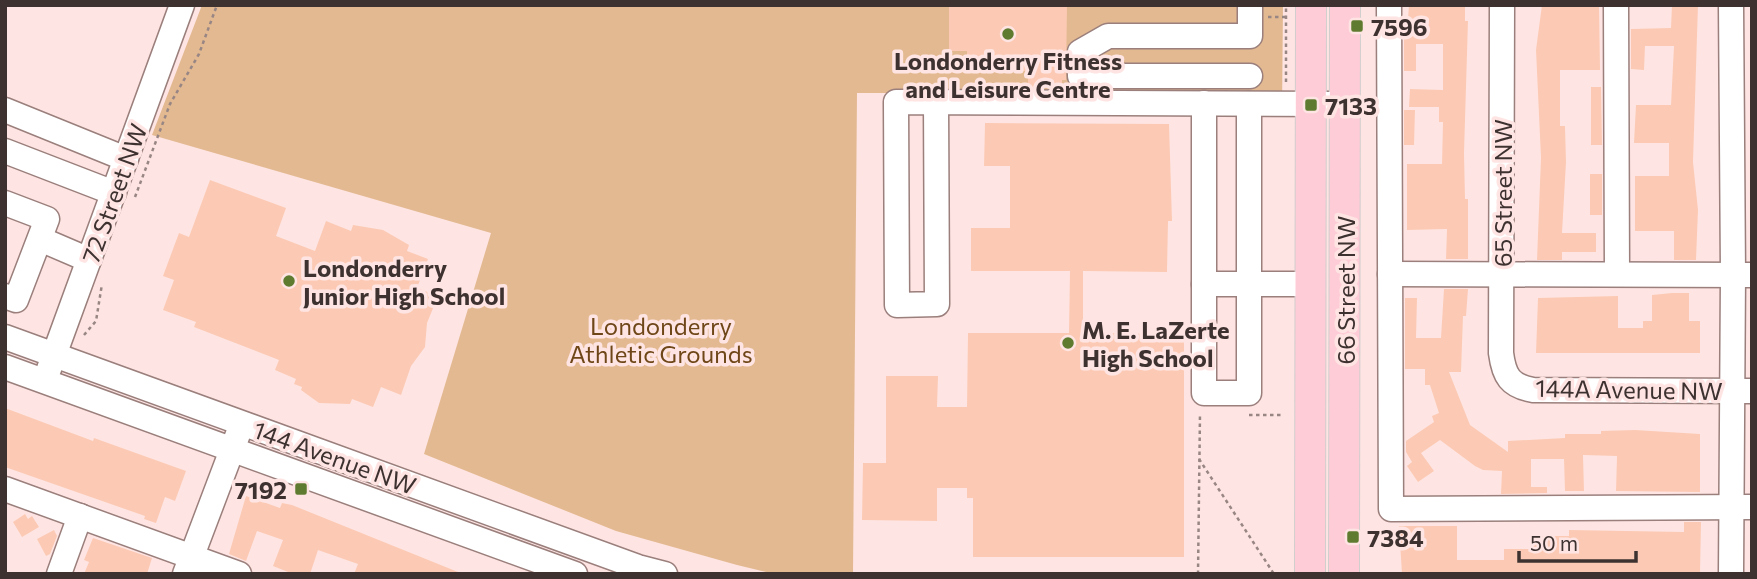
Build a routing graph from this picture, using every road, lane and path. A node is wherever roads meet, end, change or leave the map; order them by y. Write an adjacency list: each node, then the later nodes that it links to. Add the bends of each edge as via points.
1 (183, 5): 21 (street, 72 Street NW)
2 (217, 5): 22 (path, via 199,54)
3 (1250, 5): 10 (street)
4 (1311, 5): 17 (main road, 66 Street NW)
5 (1345, 5): 18 (main road, 66 Street NW)
6 (1389, 5): 28 (street)
7 (1502, 5): 26 (street, 65 Street NW)
8 (1616, 5): 27 (street)
9 (1731, 5): 29 (street)
10 (1250, 36): 11 (street, via 1108,36 1080,52); 12 (street)
11 (1080, 76): 12 (street); 14 (street)
12 (1250, 76): 16 (street)
13 (936, 102): 13 (street, via 937,304 897,304 896,102); 14 (street)
14 (1080, 102): 15 (street)
15 (1204, 103): 16 (street); 30 (street)
16 (1257, 104): 17 (street); 31 (street)
17 (1311, 104): 18 (street); 32 (main road, 66 Street NW)
18 (1345, 104): 60 (main road, 66 Street NW)
19 (5, 110): 21 (street)
20 (5, 152): 22 (street)
21 (126, 159): 22 (street, 72 Street NW)
22 (123, 200): 25 (street, 72 Street NW)
23 (5, 203): 24 (street, via 47,219)
24 (40, 239): 25 (street); 33 (street, via 16,300)
25 (96, 266): 35 (path, via 96,320); 36 (street, 72 Street NW)
26 (1502, 273): 27 (street); 28 (street); 38 (street, 65 Street NW, via 1501,353)
27 (1617, 273): 29 (street)
28 (1390, 274): 48 (street, via 1391,509)
29 (1743, 275): 40 (street)
30 (1204, 284): 31 (street); 31 (street, via 1204,393 1249,393)
31 (1249, 284): 32 (street)
32 (1311, 284): 50 (main road, 66 Street NW)
33 (5, 296)
34 (5, 337): 36 (street, 144 Avenue NW)
35 (79, 338)
36 (54, 355): 39 (street, 72 Street NW); 44 (street, 144 Avenue NW)
37 (5, 367): 39 (street, 144 Avenue NW)
38 (1508, 380): 40 (street, 144A Avenue NW, via 1533,390)
39 (45, 382): 45 (street, 144 Avenue NW)
40 (1742, 391): 48 (street)
41 (1211, 414): 46 (path, via 1199,413)
42 (1248, 415): 43 (path)
43 (1284, 415)
44 (242, 424): 45 (street); 55 (street, 144 Avenue NW)
45 (232, 449): 51 (street); 54 (street, 144 Avenue NW)
46 (1199, 458): 56 (path); 57 (path)
47 (5, 489): 49 (street)
48 (1741, 507): 61 (street)
49 (80, 516): 51 (street); 52 (street)
50 (1310, 534): 58 (main road); 59 (main road, 66 Street NW)
51 (188, 565): 53 (street)
52 (59, 574)
53 (239, 574)
54 (575, 574)
55 (665, 574)
56 (1198, 574)
57 (1274, 574)
58 (1294, 574)
59 (1310, 574)
60 (1344, 574)
61 (1731, 574)

